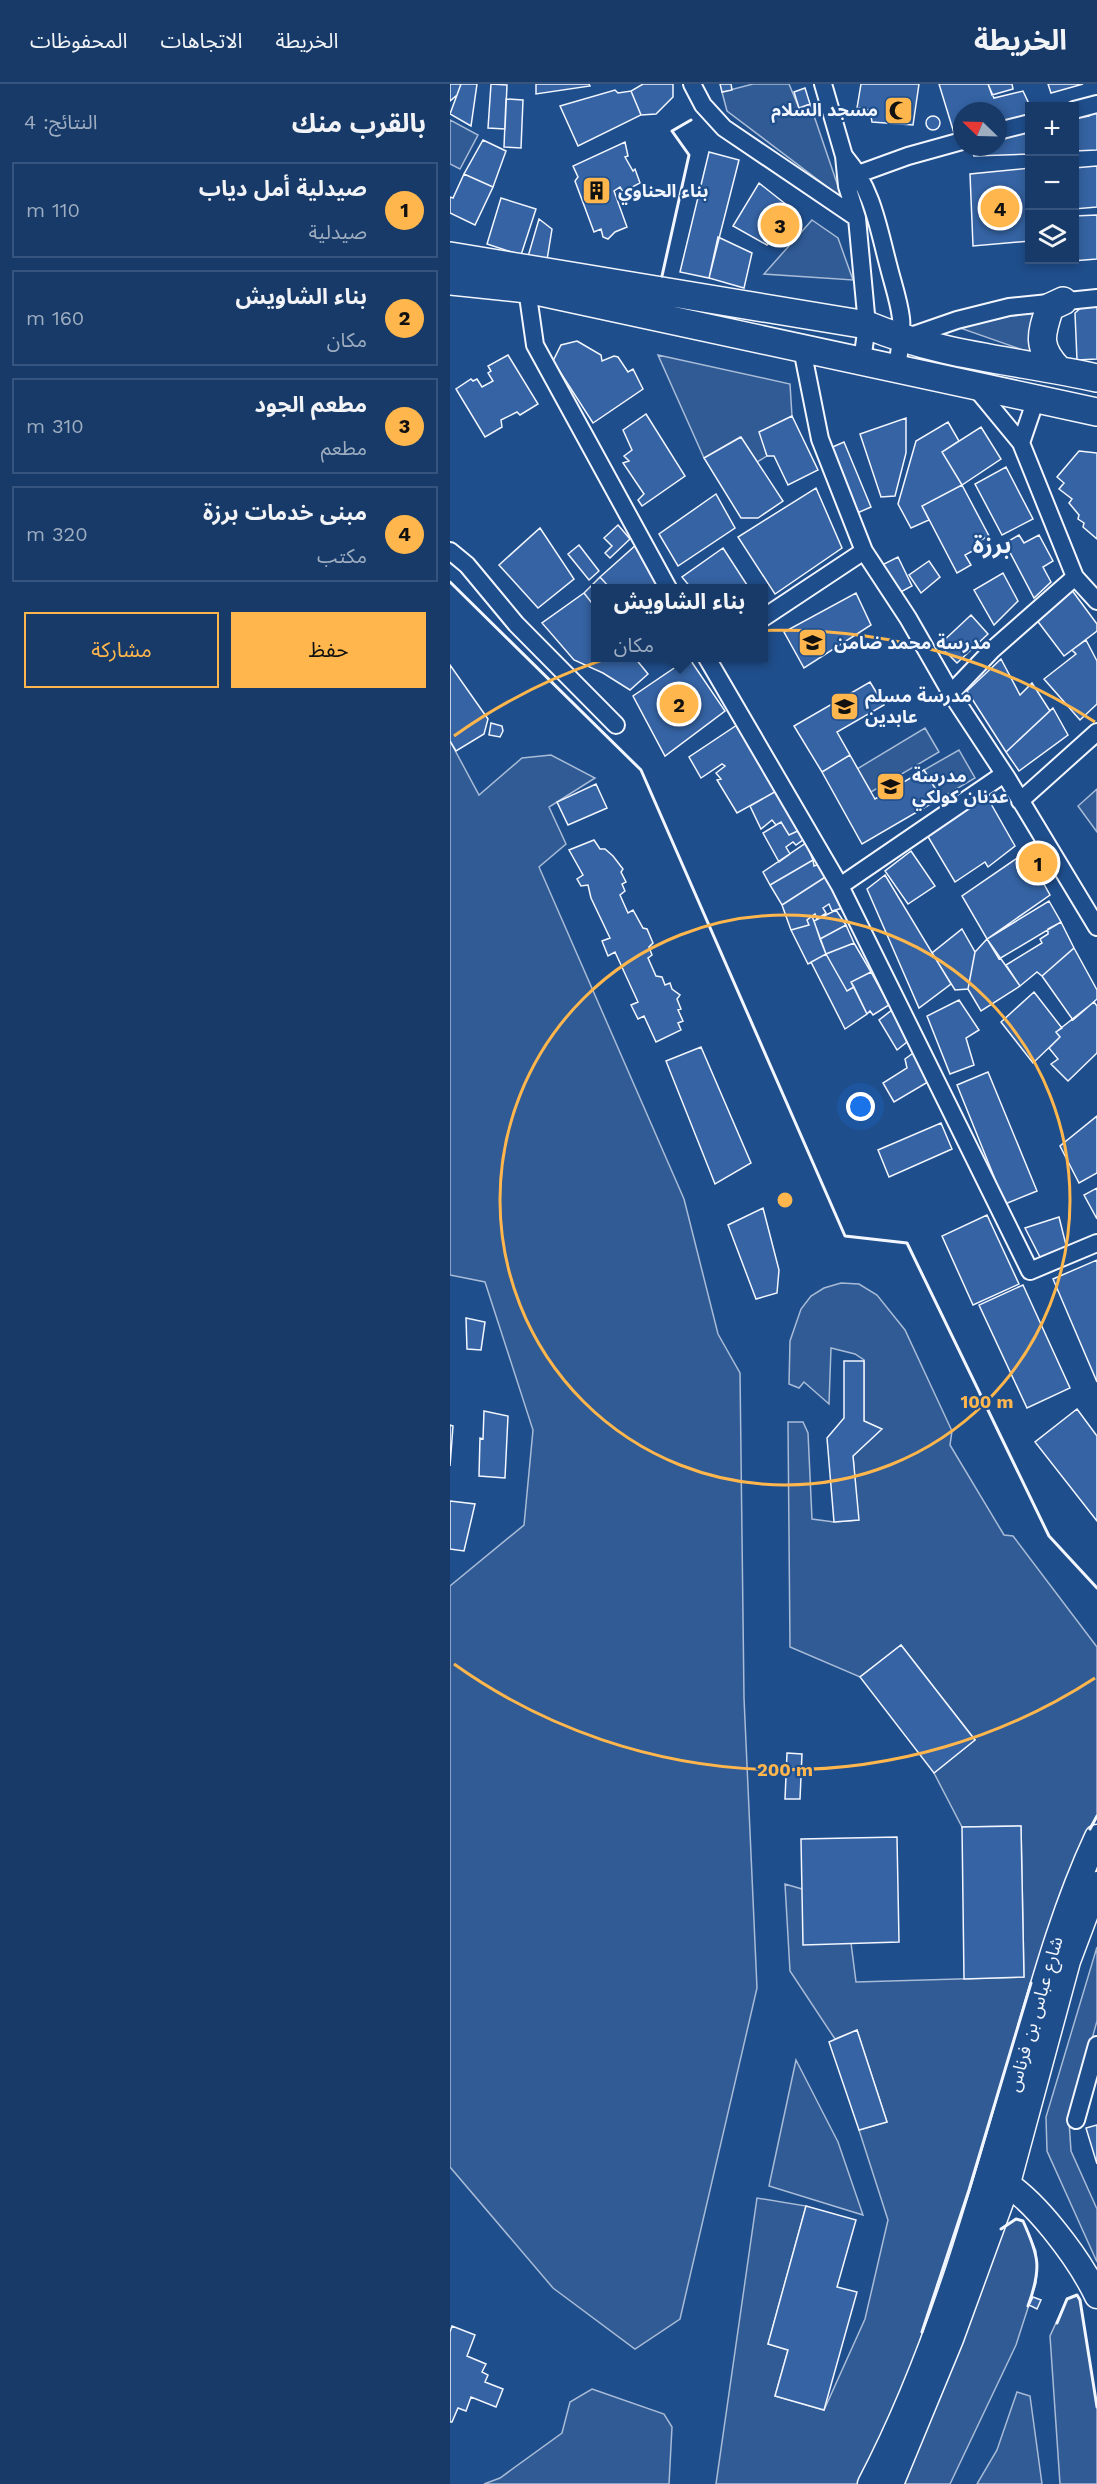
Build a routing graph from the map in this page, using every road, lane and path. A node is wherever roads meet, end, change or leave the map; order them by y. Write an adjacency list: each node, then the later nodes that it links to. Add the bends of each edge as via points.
1 (692, 84): 9 (street, via 703,105 724,128)
2 (822, 84): 8 (street)
3 (1097, 104): 4 (street)
4 (1079, 109)
5 (1025, 124): 6 (street)
6 (1007, 129)
7 (953, 144): 8 (street)
8 (852, 176): 9 (street); 16 (street, via 869,195 897,298)
9 (857, 218): 15 (street)
10 (450, 256): 15 (main road)
11 (450, 281): 12 (main road)
12 (527, 289): 17 (main road); 29 (street, via 535,345)
13 (1097, 298): 14 (street)
14 (1063, 301): 16 (street, via 1009,307); 20 (main road, via 1050,307 1041,335 1049,360)
15 (867, 325): 16 (main road); 18 (street)
16 (901, 340): 19 (street); 20 (main road)
17 (802, 349): 18 (main road); 27 (street, via 820,439)
18 (862, 361): 19 (main road)
19 (897, 369): 22 (main road)
20 (1059, 370): 21 (main road)
21 (1097, 378)
22 (974, 386): 23 (main road); 25 (street)
23 (1036, 399): 24 (main road); 25 (street)
24 (1097, 412)
25 (1021, 443): 28 (street)
26 (450, 551): 34 (street)
27 (864, 551): 31 (street); 33 (street, via 909,618)
28 (1075, 577): 30 (street); 33 (street)
29 (666, 584)
30 (1097, 601)
31 (768, 615)
32 (710, 662): 38 (street)
33 (951, 693): 36 (street)
34 (616, 725)
35 (1097, 732): 37 (street)
36 (1004, 774): 37 (street); 38 (street)
37 (1020, 801): 39 (street)
38 (840, 886): 40 (street, via 1030,1271)
39 (1097, 927)
40 (1097, 1243)
41 (1097, 1837): 45 (main road, شارع عباس بن فرناس, via 1060,1928)
42 (1097, 1884): 45 (main road, شارع عباس بن فرناس)
43 (1097, 2045): 44 (street)
44 (1076, 2120)
45 (998, 2179): 46 (main road, via 1023,2196 1043,2218 1088,2277); 47 (main road); 48 (main road, via 951,2339)
46 (1097, 2296)
47 (870, 2484)
48 (891, 2484)

